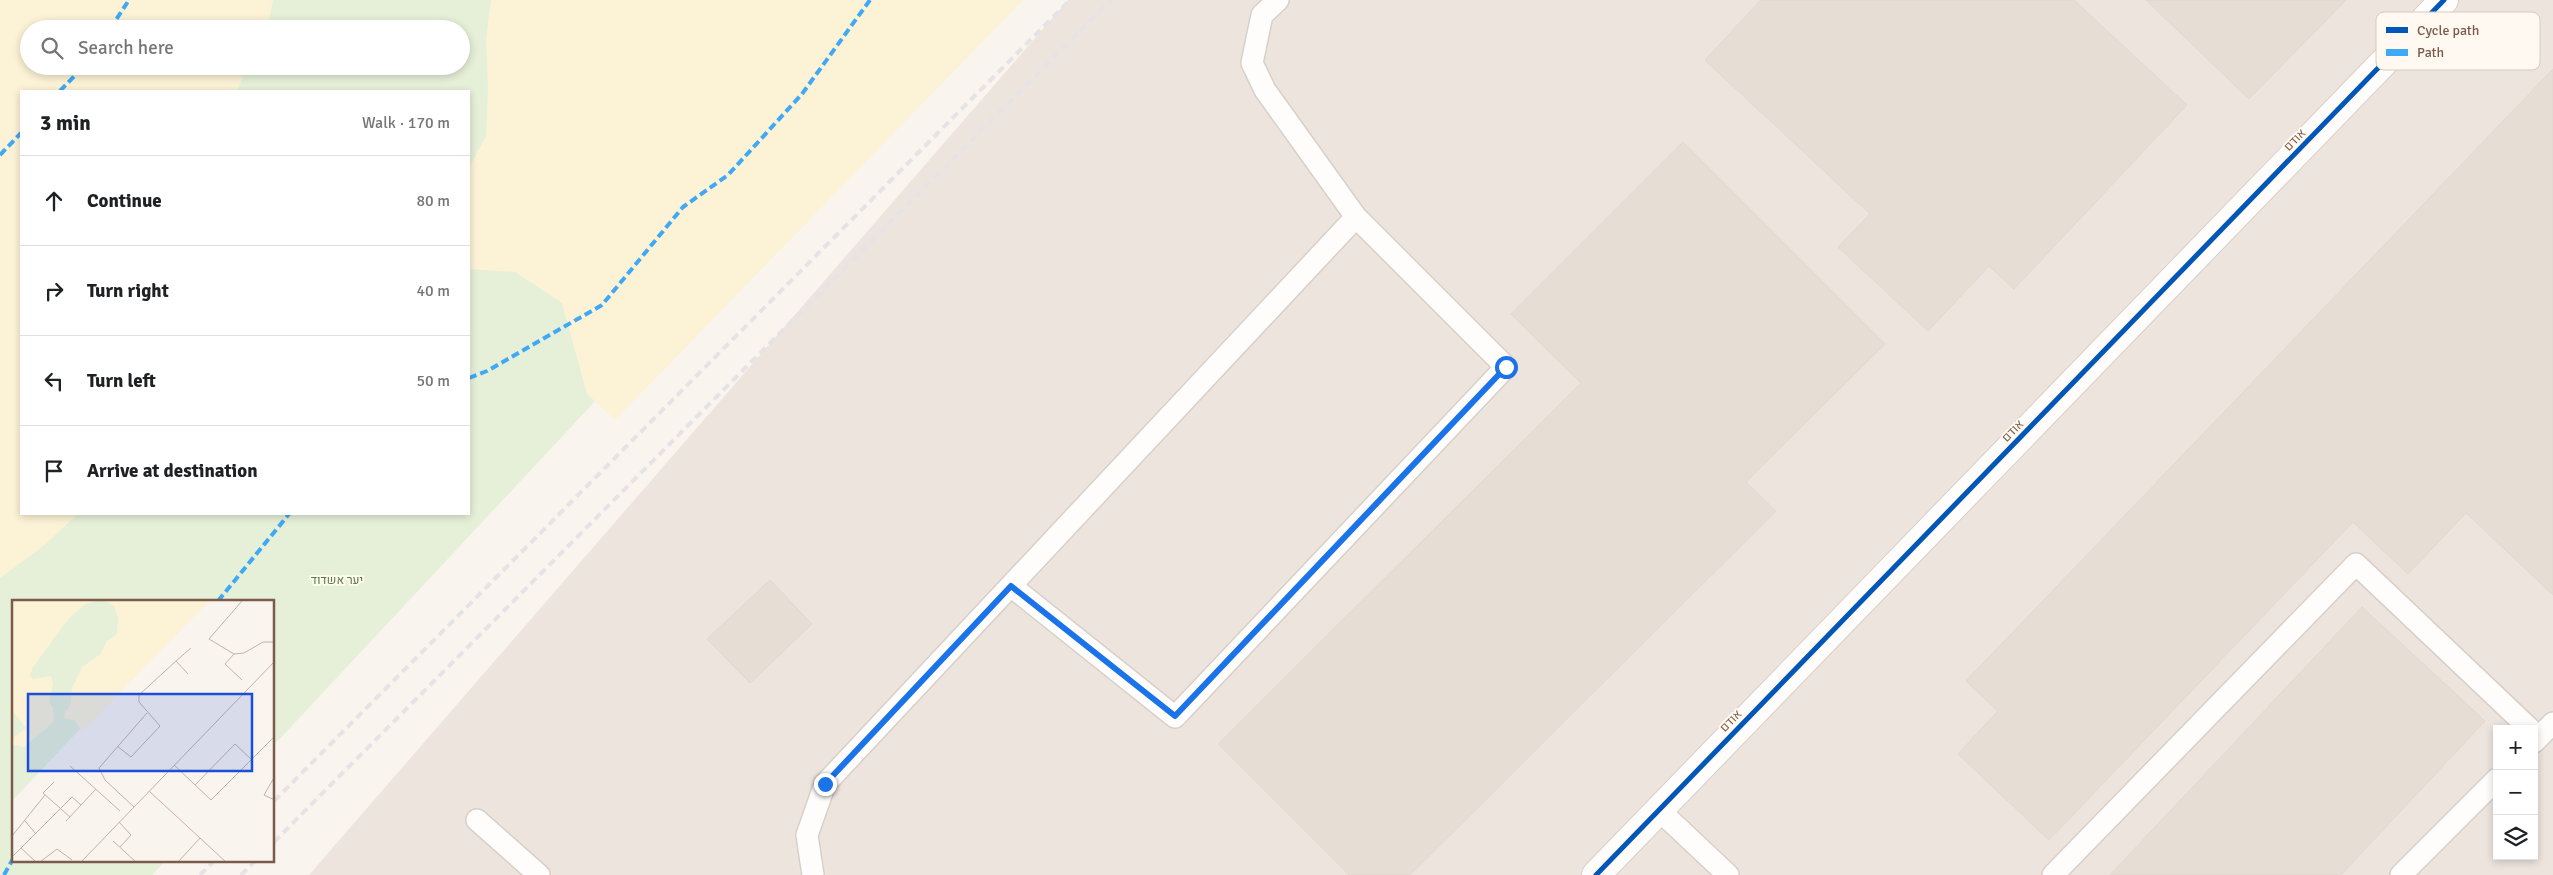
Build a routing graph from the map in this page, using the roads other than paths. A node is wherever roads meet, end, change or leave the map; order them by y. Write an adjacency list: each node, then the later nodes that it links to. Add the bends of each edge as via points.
1 (1278, 0): 5 (lane, via 1262,15 1252,63 1265,90)
2 (2444, 0): 3 (street, אודם)
3 (2432, 12)
4 (2376, 70): 9 (street, אודם)
5 (1356, 216): 6 (lane); 6 (lane, via 1506,367 1175,716)
6 (1011, 586): 12 (lane, via 825,784 807,835)
7 (2529, 725): 15 (lane, via 2356,564)
8 (2493, 783): 16 (lane)
9 (1659, 810): 13 (street, אודם); 14 (lane)
10 (477, 820): 11 (lane)
11 (539, 875)
12 (812, 875)
13 (1596, 875)
14 (1728, 875)
15 (2053, 875)
16 (2401, 875)

